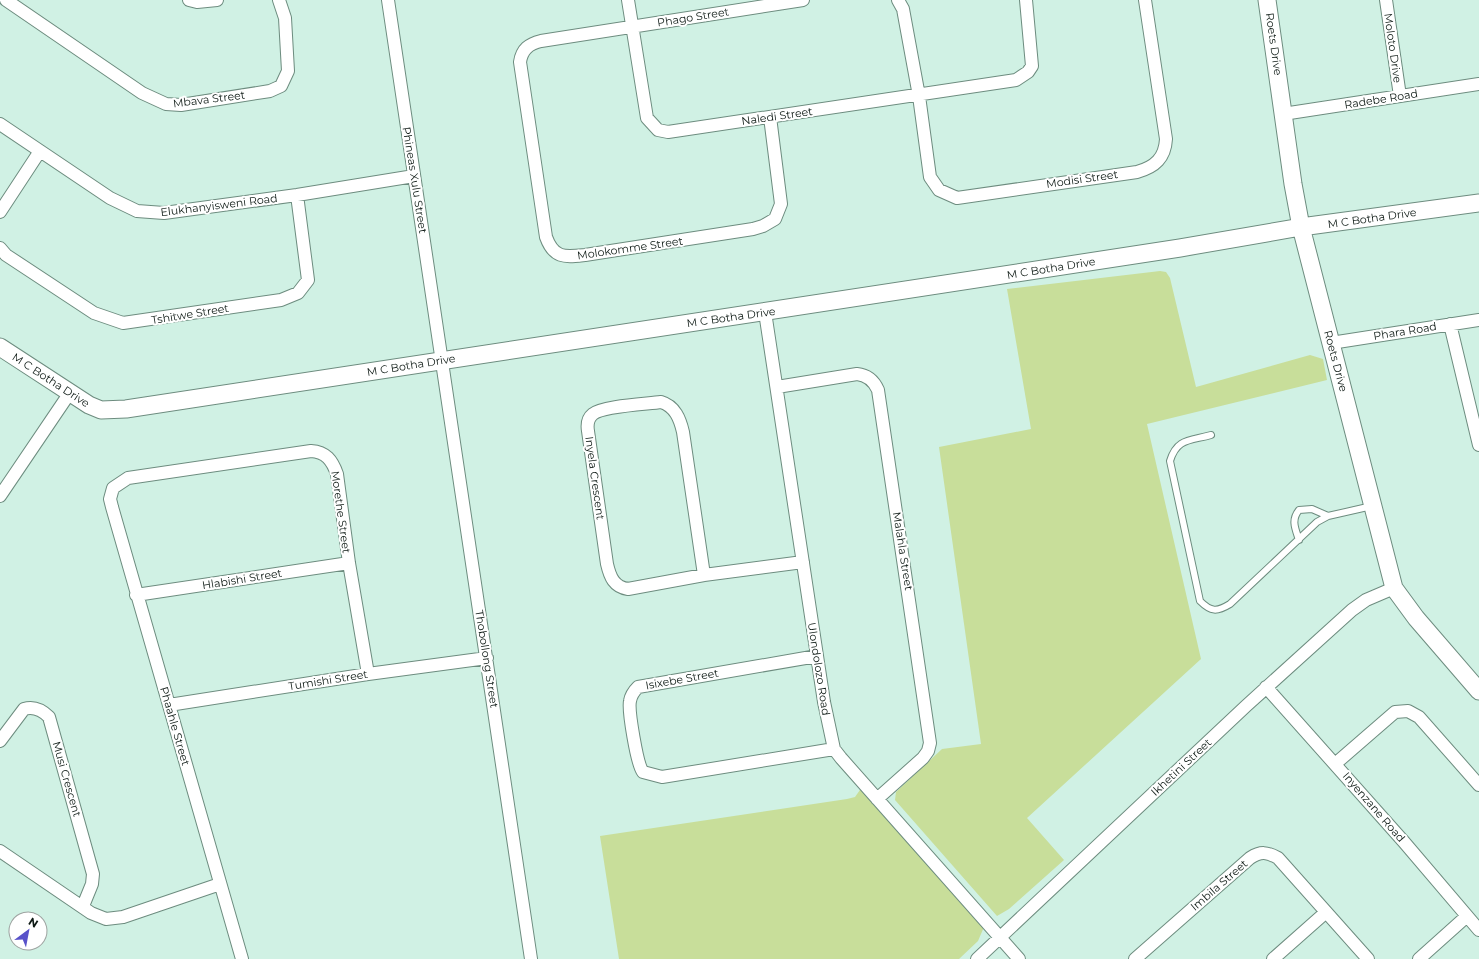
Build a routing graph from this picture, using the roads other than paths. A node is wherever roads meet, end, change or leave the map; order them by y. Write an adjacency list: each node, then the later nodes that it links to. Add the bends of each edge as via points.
1 (6, 0): 4 (street, Mbava Street, via 142,93 166,104 181,105 270,91 281,86 288,71 285,18)
2 (189, 0): 3 (street)
3 (217, 0)
4 (279, 0)
5 (388, 0): 21 (street, Phineas Xulu Street)
6 (628, 0): 13 (street, Naledi Street)
7 (803, 0): 13 (street, Phago Street)
8 (898, 0): 15 (street, via 903,9)
9 (1026, 0): 15 (street, Naledi Street, via 1032,66 1023,77 1009,82)
10 (1145, 0): 15 (street, Modisi Street, via 1166,139 1165,151 1150,167 1113,175 952,197 939,190 930,177)
11 (1267, 0): 17 (street, Roets Drive)
12 (1386, 0): 16 (street, Moloto Drive)
13 (631, 26): 18 (street, Naledi Street, via 645,111 650,124 658,130 668,132); 18 (street, Molokomme Street, via 536,42 521,55 546,237 551,249 556,253 563,256 585,255 753,229 769,223 775,219 781,204)
14 (1479, 84): 16 (street, Radebe Road)
15 (919, 96): 18 (street, Naledi Street)
16 (1400, 96): 17 (street, Radebe Road)
17 (1283, 114): 25 (street, Roets Drive, via 1292,184)
18 (770, 117)
19 (0, 124): 20 (street, Elukhanyisweni Road)
20 (40, 150): 22 (street, Elukhanyisweni Road, via 110,198 137,211 164,213); 24 (street)
21 (414, 176): 22 (street, Elukhanyisweni Road); 32 (street, Phineas Xulu Street)
22 (297, 195): 26 (street, Tshitwe Street, via 308,280 298,293 281,300 123,323 94,313)
23 (1479, 203): 25 (street, M C Botha Drive)
24 (0, 212)
25 (1301, 228): 27 (street, M C Botha Drive); 30 (street, Roets Drive)
26 (0, 248)
27 (765, 312): 32 (street, M C Botha Drive); 33 (street, Ulondolozo Road)
28 (1479, 320): 29 (street, Phara Road)
29 (1450, 324): 30 (street, Phara Road); 36 (street)
30 (1331, 343): 39 (street, Roets Drive)
31 (0, 347): 34 (street, M C Botha Drive)
32 (441, 360): 34 (street, M C Botha Drive, via 126,409 97,409); 48 (street, Thobollong Street)
33 (777, 387): 42 (street, Ulondolozo Road); 57 (street, Malahla Street, via 857,374 869,378 878,390 930,743 923,758)
34 (69, 394): 38 (street)
35 (1211, 435): 41 (lane, via 1179,444 1170,461 1200,601 1207,608 1219,610 1230,604)
36 (1479, 446)
37 (111, 492): 43 (street, Morethe Street, via 117,484 128,478 319,451 330,458 337,474); 46 (street, Phaahle Street, via 110,499)
38 (0, 496)
39 (1373, 506): 40 (lane); 45 (street, Roets Drive)
40 (1328, 516): 41 (lane); 41 (lane, via 1312,509 1299,510 1293,522)
41 (1299, 540)
42 (803, 562): 44 (street, Inyela Crescent); 47 (street, Ulondolozo Road)
43 (349, 563): 46 (street, Hlabishi Street); 49 (street, Morethe Street)
44 (704, 575): 44 (street, Inyela Crescent, via 628,589 618,586 611,578 588,431 589,420 594,413 661,402 677,414 683,432)
45 (1394, 588): 50 (street, Ikhetini Street, via 1366,600 1352,610); 51 (street, Roets Drive, via 1416,618)
46 (136, 595): 52 (street, Phaahle Street)
47 (817, 656): 54 (street, Ulondolozo Road); 54 (street, Isixebe Street, via 638,687 629,706 638,761 643,772 662,777)
48 (488, 658): 49 (street, Tumishi Street); 66 (street, Thobollong Street)
49 (368, 674): 52 (street, Tumishi Street)
50 (1266, 687): 55 (street, Inyenzane Road); 64 (street, Ikhetini Street)
51 (1479, 691)
52 (169, 705): 59 (street, Phaahle Street)
53 (0, 741): 60 (street, Musi Crescent, via 24,709 29,707 40,710 49,718 93,874 92,884)
54 (834, 749): 57 (street, Ulondolozo Road)
55 (1336, 764): 56 (street, via 1395,712 1408,711 1423,721); 62 (street, Inyenzane Road)
56 (1479, 785)
57 (877, 798): 64 (street, Ulondolozo Road)
58 (0, 851): 60 (street)
59 (220, 884): 60 (street, via 114,919 100,918); 65 (street, Phaahle Street)
60 (83, 906)
61 (1325, 913): 69 (street, Imbila Street, via 1278,858 1270,853 1257,853); 70 (street); 71 (street, Imbila Street)
62 (1467, 916): 63 (street, Inyenzane Road); 72 (street)
63 (1479, 930)
64 (1001, 937): 67 (street, Ikhetini Street); 68 (street, Ulondolozo Road)
65 (242, 959)
66 (531, 959)
67 (977, 959)
68 (1019, 959)
69 (1135, 959)
70 (1273, 959)
71 (1368, 959)
72 (1419, 959)

